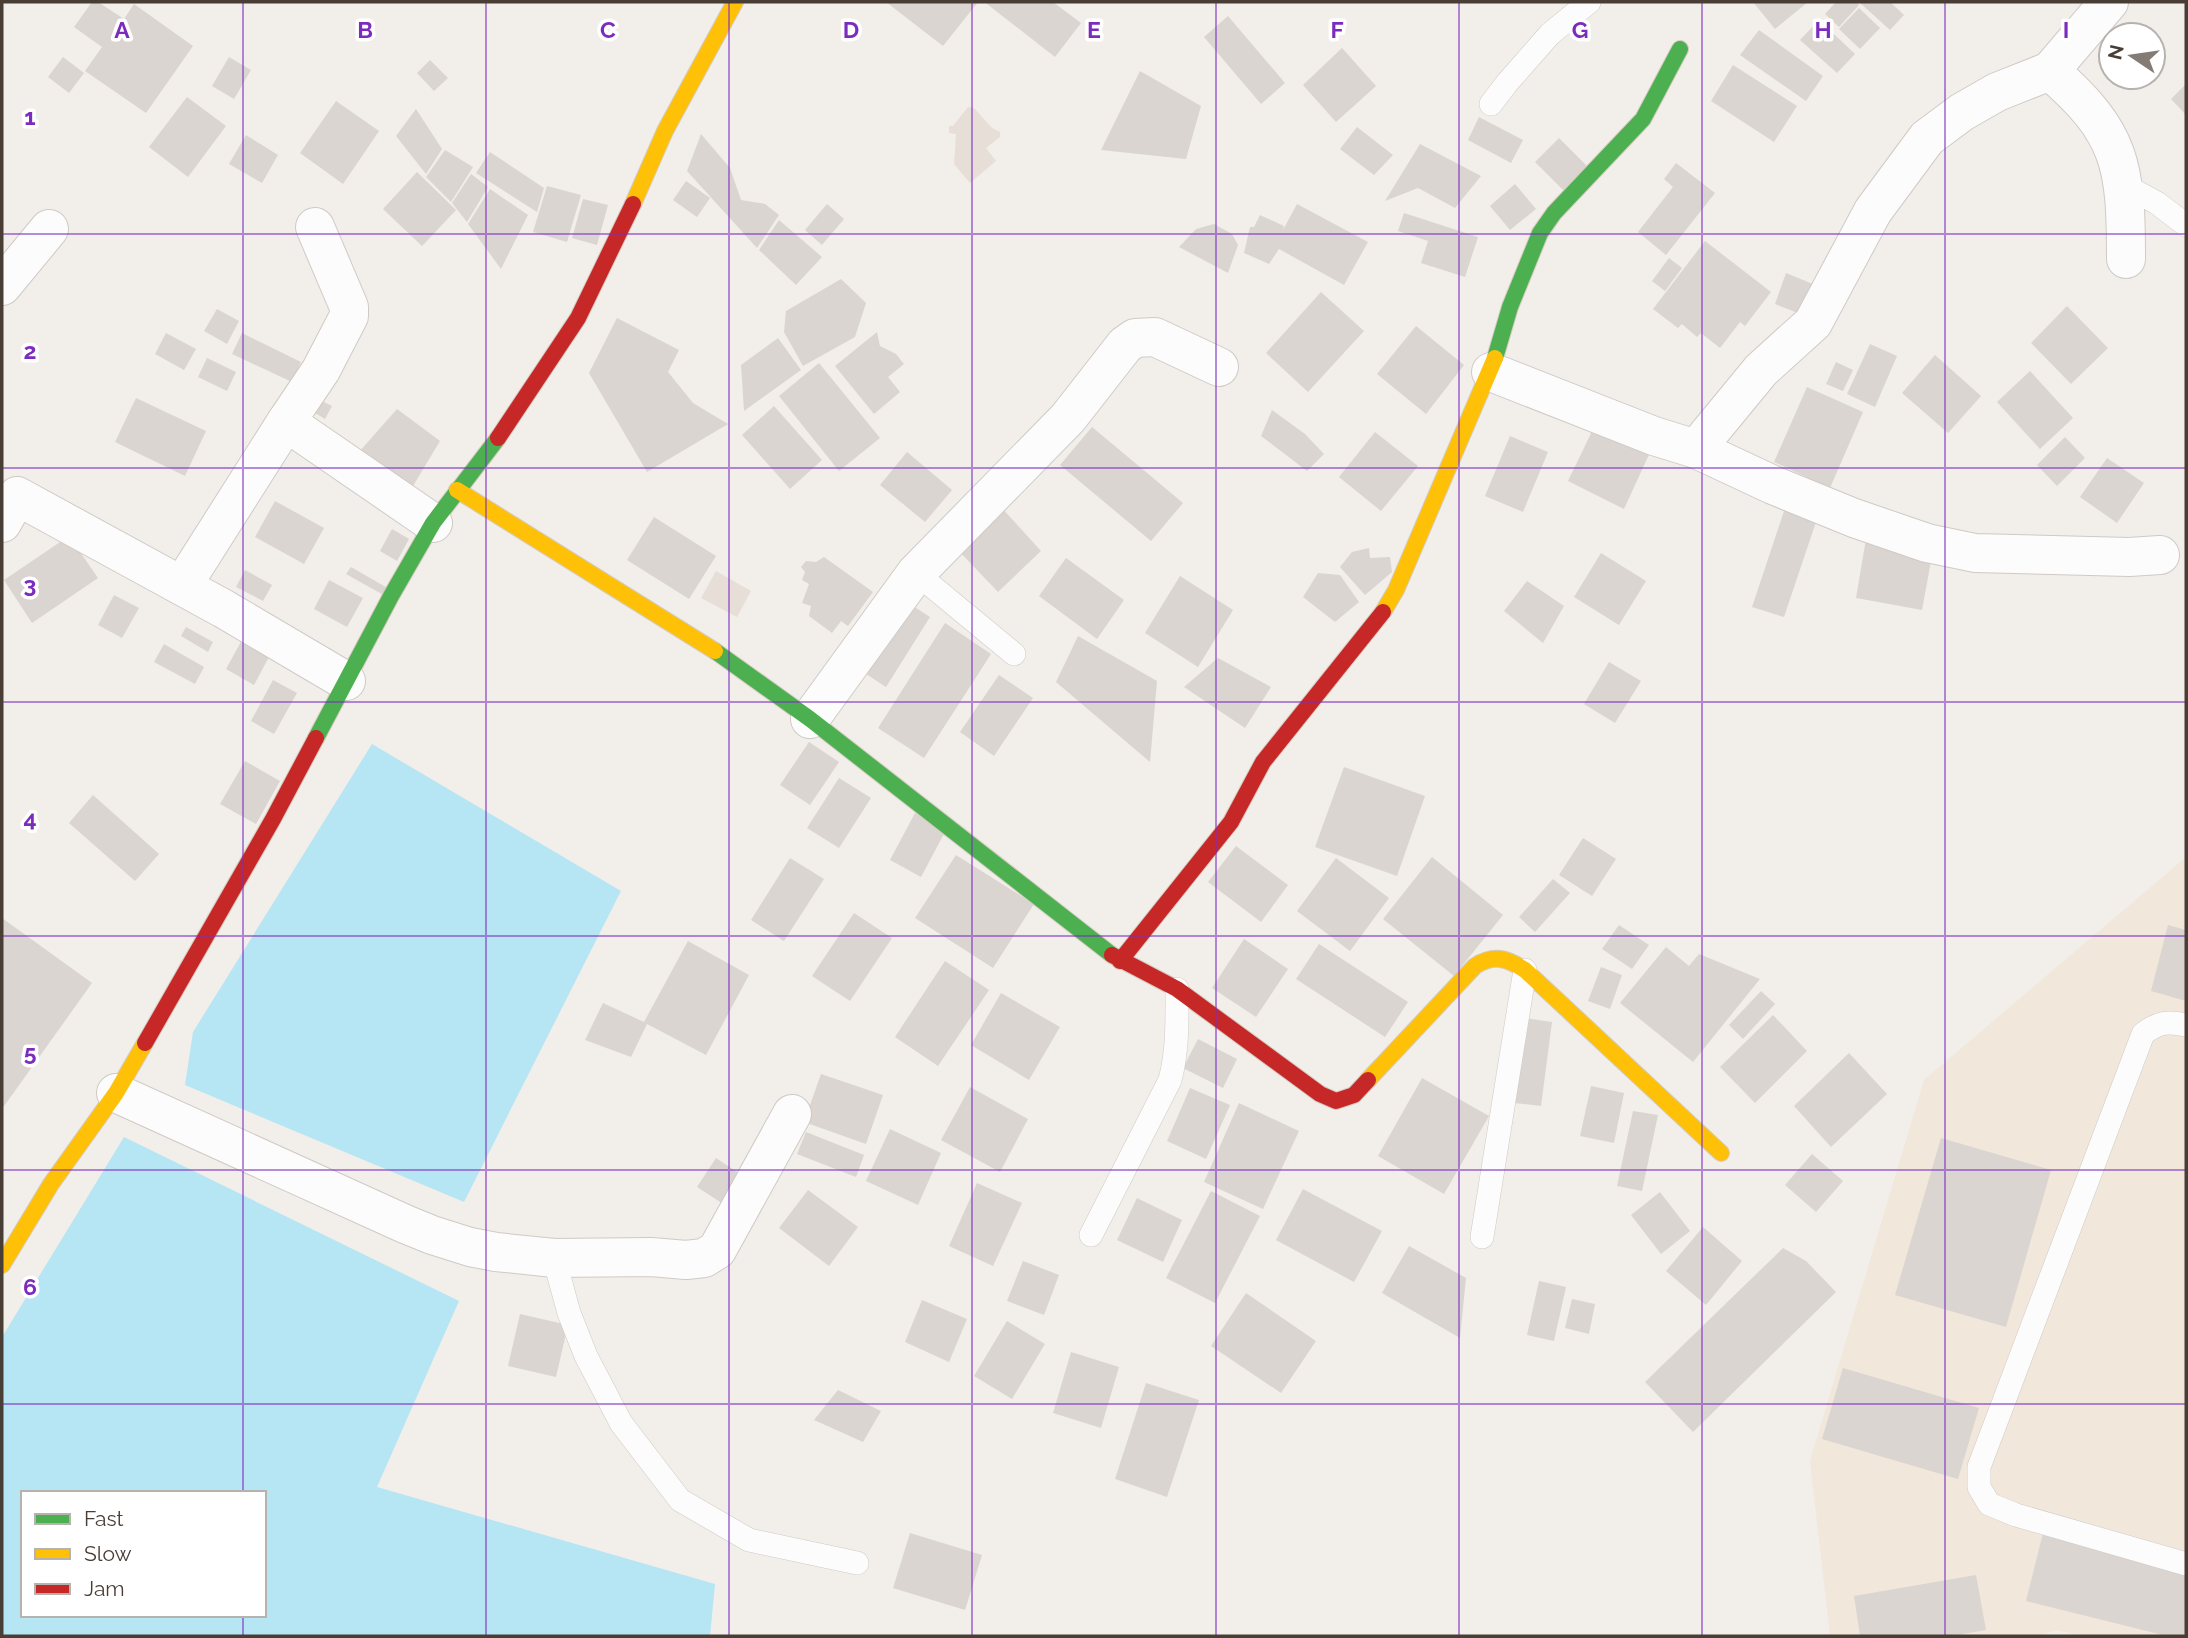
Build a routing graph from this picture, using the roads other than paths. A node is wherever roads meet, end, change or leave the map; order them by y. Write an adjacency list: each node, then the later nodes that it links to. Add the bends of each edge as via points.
1 (735, 2): 17 (street, via 665,131 578,318 496,441)
2 (1589, 2): 6 (lane, via 1550,34)
3 (2109, 2): 5 (street)
4 (1680, 49): 14 (street, via 1643,119 1540,233 1510,307)
5 (2050, 71): 7 (street, via 2084,102 2106,131); 16 (street, via 1962,112 1927,138 1873,211 1813,323 1761,370)
6 (1491, 104)
7 (2124, 185): 8 (lane); 11 (street)
8 (2186, 225)
9 (314, 226): 15 (street, via 349,316 321,370)
10 (49, 229): 12 (street)
11 (2126, 259)
12 (2, 286)
13 (1219, 367): 21 (street, via 1155,337 1135,338 1068,418)
14 (1492, 372): 16 (street); 26 (street, via 1381,616 1263,762 1231,822)
15 (286, 422): 19 (street); 22 (street)
16 (1696, 449): 20 (street, via 1854,518 1954,551)
17 (457, 490): 19 (street); 25 (street, via 715,651)
18 (7, 497): 22 (street)
19 (433, 523): 24 (street)
20 (2160, 555)
21 (916, 573): 23 (lane); 25 (street)
22 (182, 586): 24 (street)
23 (1014, 654)
24 (346, 681): 30 (street, via 273,819)
25 (810, 719): 26 (street)
26 (1120, 961): 28 (street)
27 (1525, 970): 28 (street, via 1502,957 1482,961 1354,1095 1336,1101); 32 (street); 34 (lane)
28 (1177, 989): 33 (lane, via 1177,1046 1170,1080)
29 (2186, 1025): 38 (lane, via 2155,1025 2143,1034 1979,1466 1979,1487 1989,1504 2016,1515)
30 (116, 1093): 35 (street, via 432,1235 496,1252); 36 (street, via 51,1184)
31 (792, 1114): 35 (street, via 723,1241 704,1258)
32 (1720, 1153)
33 (1091, 1235)
34 (1482, 1237)
35 (554, 1258): 37 (lane, via 586,1356 621,1423 680,1500 749,1540)
36 (2, 1265)
37 (857, 1563)
38 (2186, 1564)

